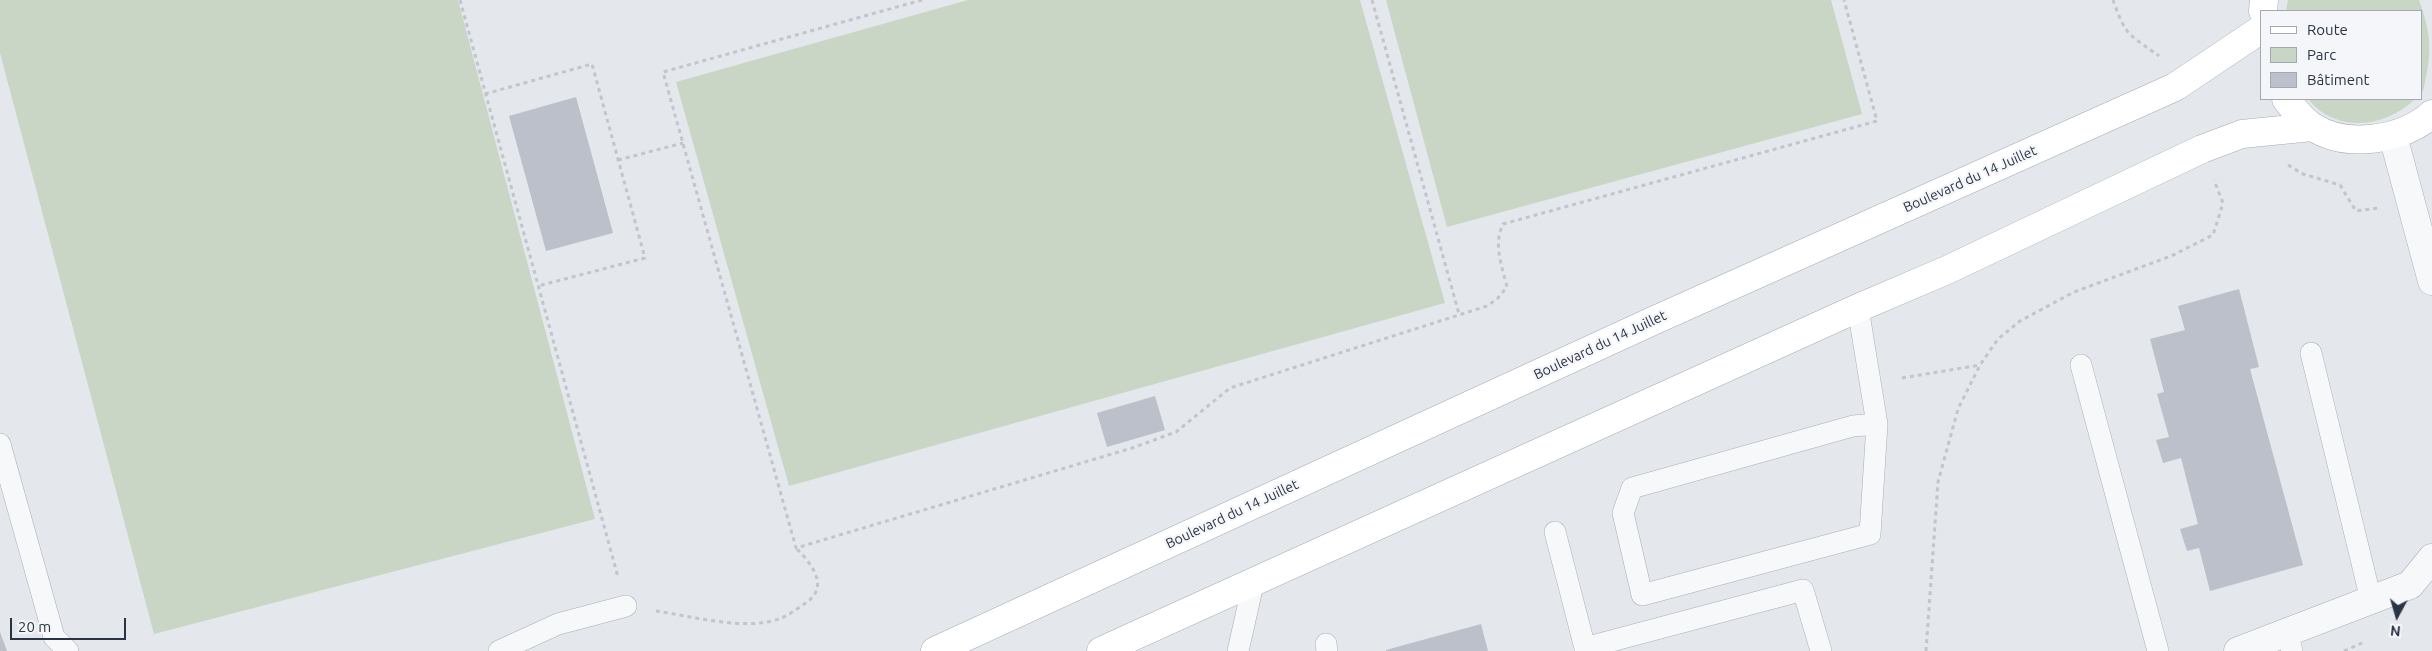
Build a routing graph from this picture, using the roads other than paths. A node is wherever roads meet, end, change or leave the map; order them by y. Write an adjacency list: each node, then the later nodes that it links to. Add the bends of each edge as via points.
1 (2260, 31): 20 (main road, Boulevard du 14 Juillet, via 2175,87 1654,320)
2 (2287, 100): 4 (main road)
3 (2432, 114): 5 (main road, via 2421,124)
4 (2312, 127): 5 (main road, via 2348,140); 7 (main road, via 2242,134 2202,149 1948,270)
5 (2393, 136): 6 (street)
6 (2432, 281)
7 (1858, 308): 10 (lane); 14 (main road)
8 (2310, 352): 15 (lane)
9 (2081, 365): 24 (lane)
10 (1877, 424): 10 (lane, via 1870,534 1642,595 1623,514 1632,488 1853,426)
11 (0, 444): 18 (lane, via 54,637)
12 (1556, 532): 23 (lane, via 1586,648 1804,590)
13 (2432, 558): 15 (street, via 2410,585)
14 (1254, 580): 21 (main road); 22 (lane)
15 (2371, 600): 17 (street)
16 (626, 606): 19 (lane, via 558,624)
17 (2290, 641): 25 (street)
18 (68, 651)
19 (499, 651)
20 (935, 651)
21 (1101, 651)
22 (1238, 651)
23 (1821, 651)
24 (2158, 651)
25 (2238, 651)

